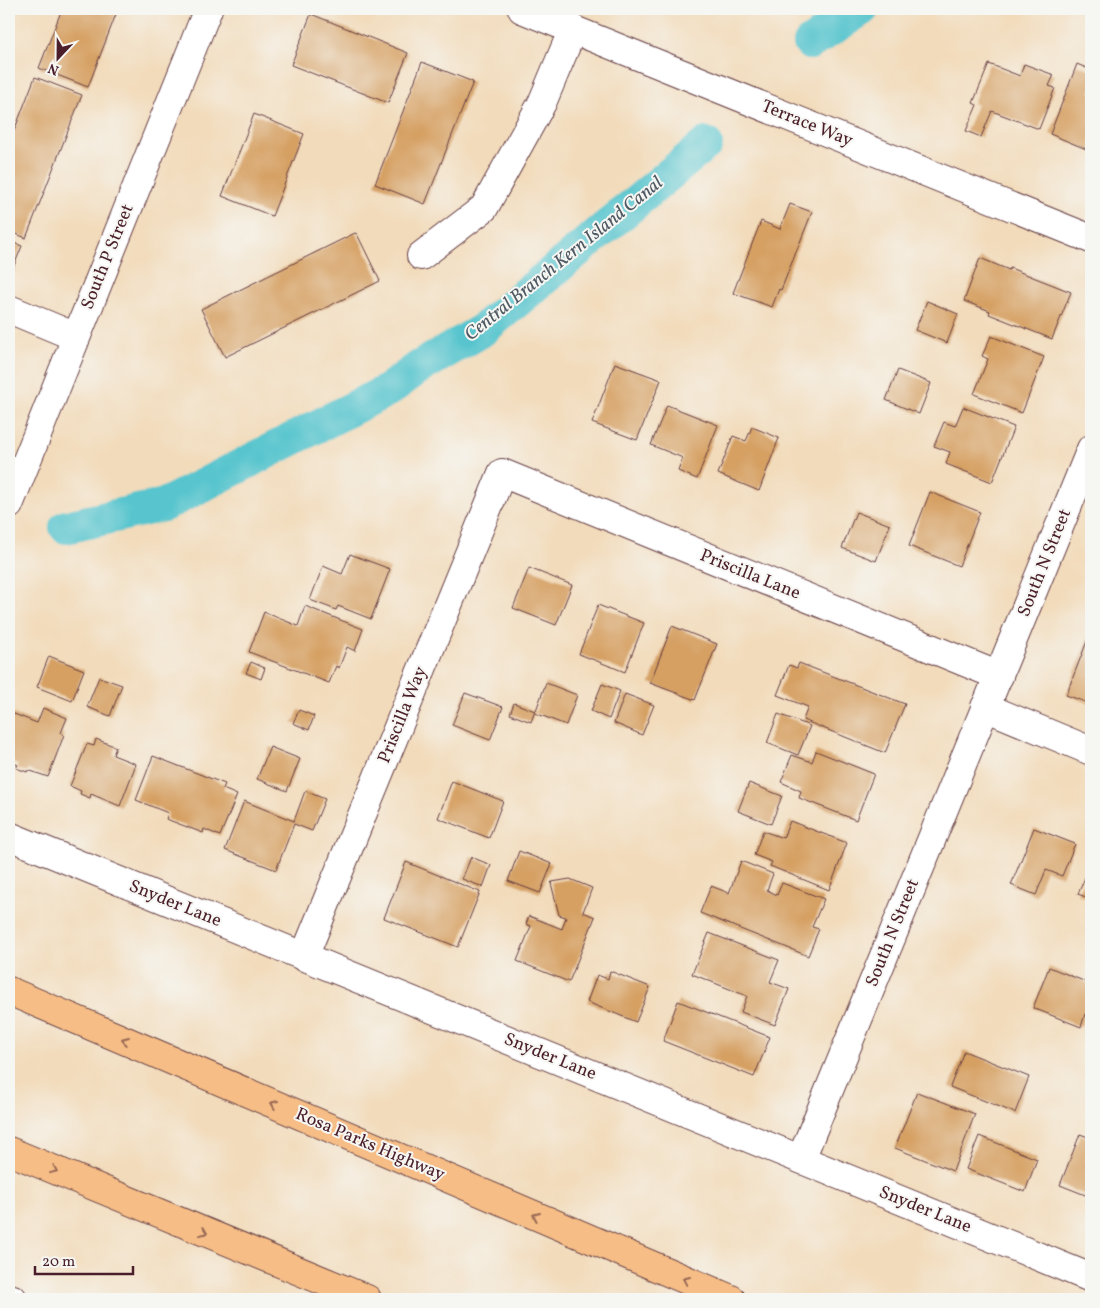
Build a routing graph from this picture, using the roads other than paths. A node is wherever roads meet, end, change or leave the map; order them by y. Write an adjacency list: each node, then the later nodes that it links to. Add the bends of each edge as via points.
1 (208, 9): 7 (street, South P Street)
2 (522, 9): 3 (street, Terrace Way)
3 (573, 29): 4 (street, Terrace Way); 5 (street, via 542,104 484,208)
4 (1091, 239)
5 (420, 256)
6 (9, 309): 7 (street)
7 (76, 337): 10 (street, South P Street)
8 (1091, 449): 11 (street, South N Street)
9 (502, 473): 11 (street, Priscilla Lane); 15 (street, Priscilla Way)
10 (10, 503)
11 (999, 676): 12 (street, South N Street)
12 (985, 708): 13 (street); 18 (street, South N Street)
13 (1091, 751)
14 (9, 836): 15 (street, Snyder Lane)
15 (304, 957): 18 (street, Snyder Lane)
16 (9, 991): 23 (highway, Rosa Parks Highway, one-way to 16)
17 (9, 1152): 22 (highway, one-way to 22)
18 (801, 1159): 19 (street, Snyder Lane)
19 (1091, 1278)
20 (9, 1298): 21 (street)
21 (13, 1299)
22 (367, 1299)
23 (731, 1299)

